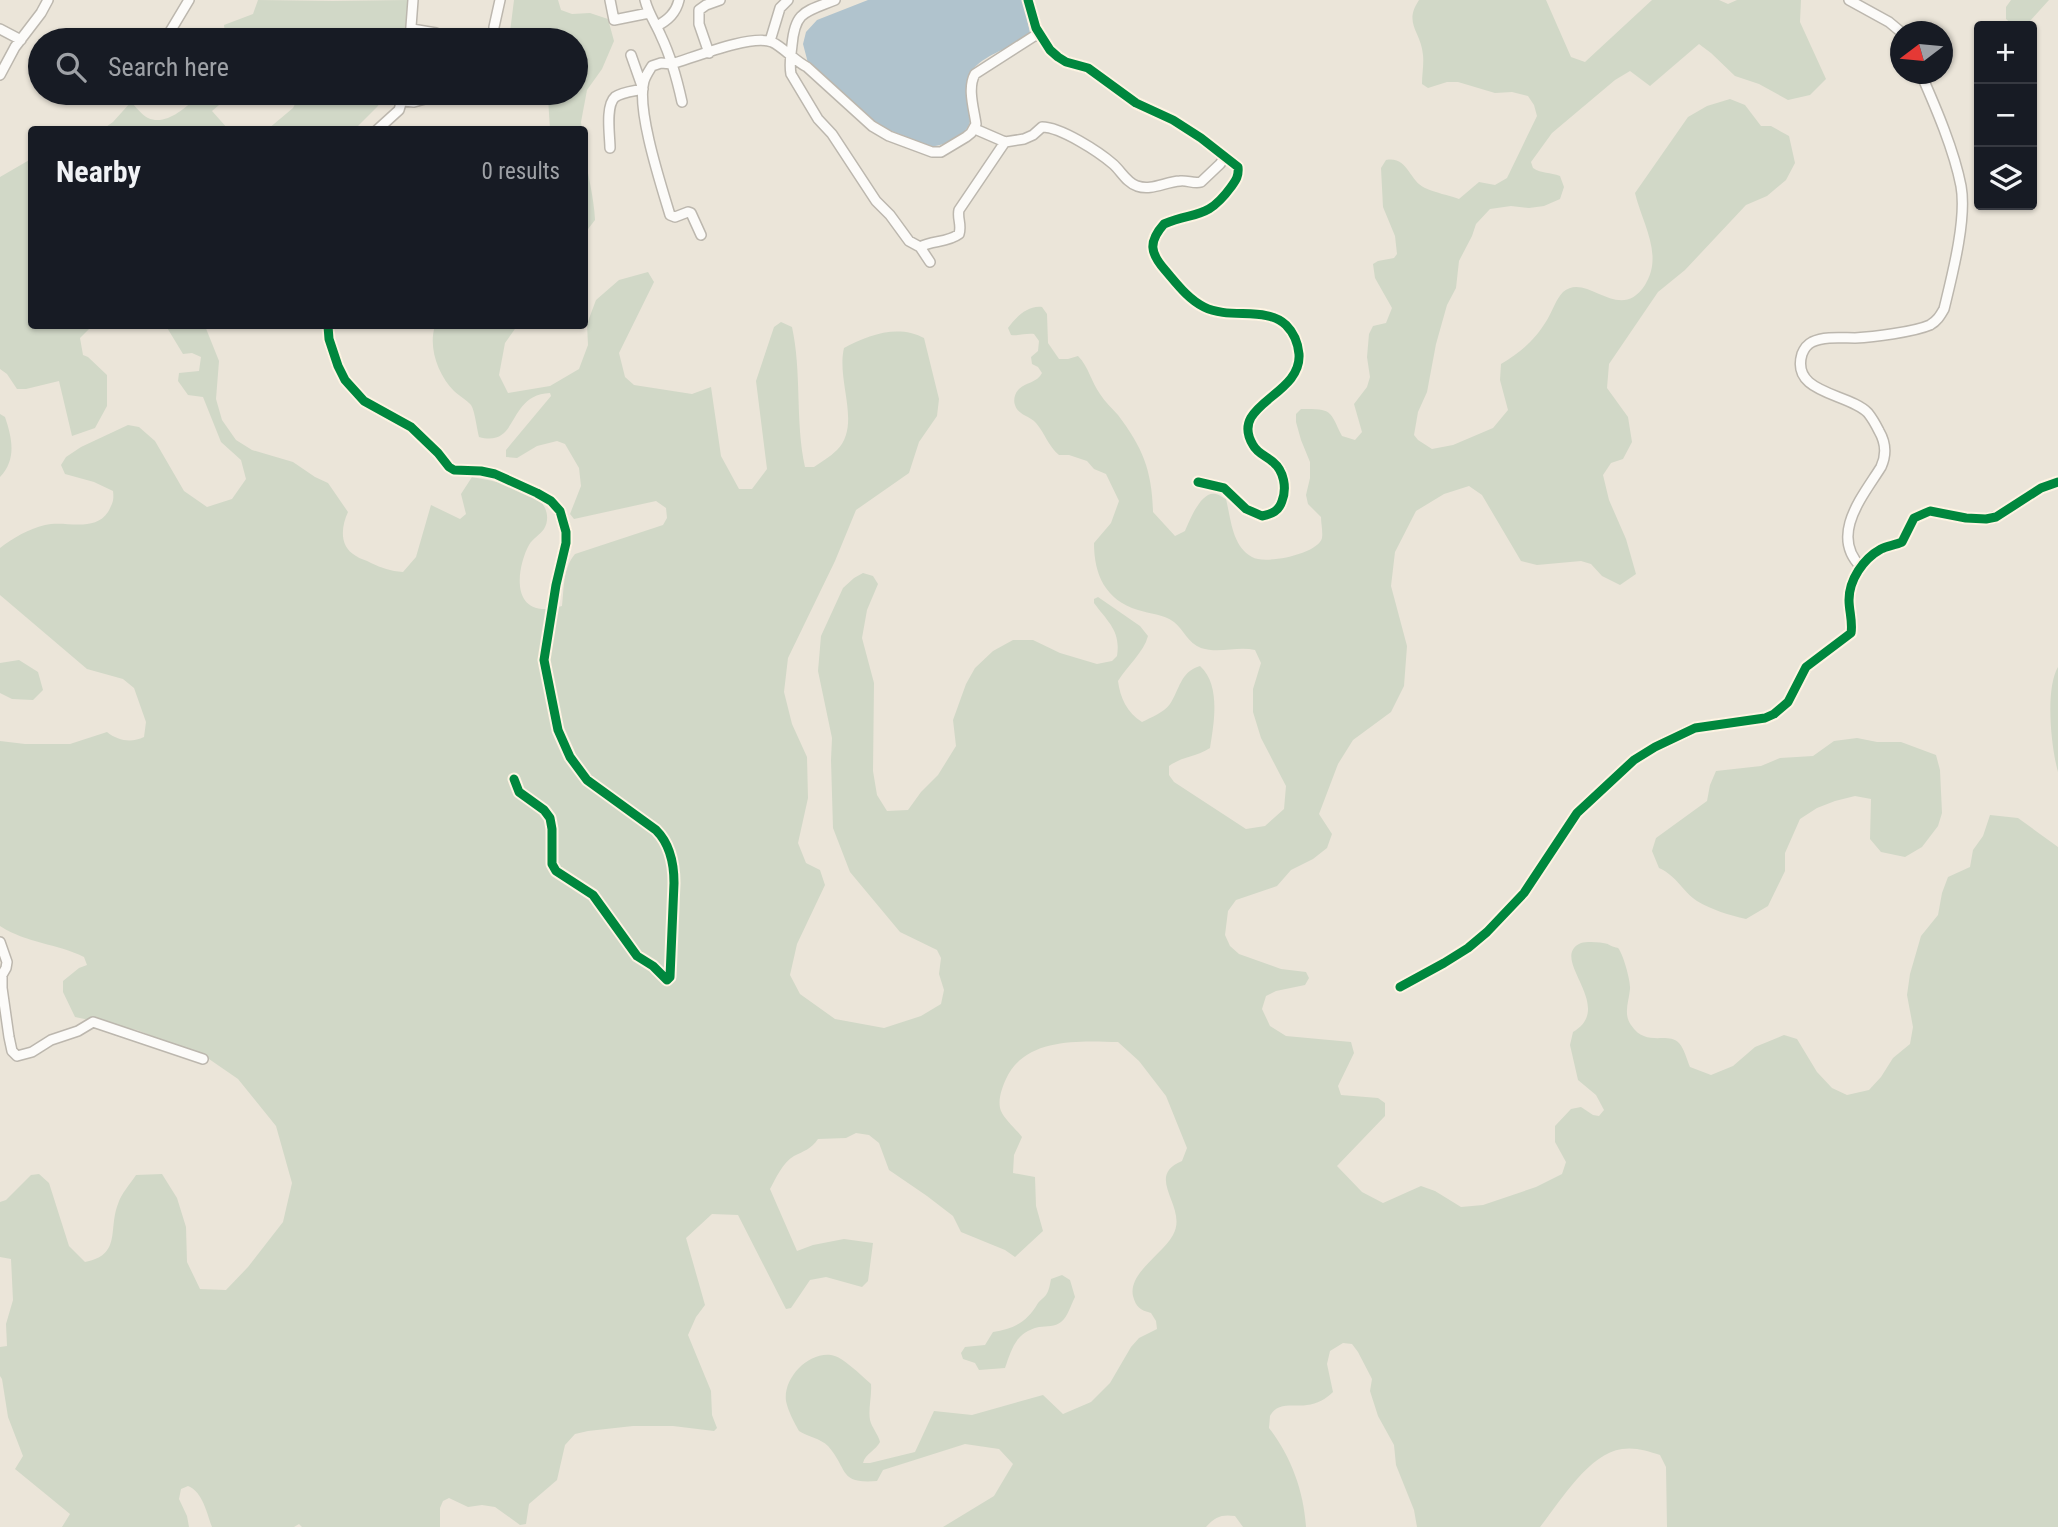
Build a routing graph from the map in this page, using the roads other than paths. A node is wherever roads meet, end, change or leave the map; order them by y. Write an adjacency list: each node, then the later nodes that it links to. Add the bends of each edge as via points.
1 (48, 0): 16 (street)
2 (189, 0): 17 (street)
3 (414, 0): 18 (street)
4 (500, 0): 19 (street)
5 (610, 0): 13 (street, via 614,20)
6 (645, 0): 13 (street)
7 (679, 0): 15 (street, via 670,18)
8 (720, 0): 25 (street, via 699,10)
9 (788, 0): 24 (street, via 780,8)
10 (835, 0): 27 (street, via 808,11 795,23)
11 (1028, 0): 22 (street)
12 (1849, 0): 14 (street)
13 (649, 13): 15 (street)
14 (1890, 23)
15 (657, 26): 28 (street)
16 (30, 28)
17 (172, 28)
18 (412, 28)
19 (494, 28)
20 (0, 29): 23 (street)
21 (28, 31): 23 (street)
22 (1039, 33): 35 (street, via 971,80); 38 (street, via 1058,57 1088,68)
23 (21, 40): 29 (street)
24 (769, 41): 25 (street, via 746,41); 27 (street)
25 (709, 53): 28 (street)
26 (631, 55): 31 (street)
27 (790, 57): 35 (street, via 872,127 889,136 941,152); 40 (street, via 791,74 818,119 876,201 909,242)
28 (672, 64): 31 (street, via 652,66); 32 (street)
29 (0, 75)
30 (1925, 84): 45 (street, via 1961,187 1959,231 1944,309 1921,328 1813,341 1801,356 1808,382 1867,412 1882,437 1885,458 1847,533 1852,556)
31 (643, 89): 37 (street, via 612,101); 39 (street, via 652,150 670,215 691,213)
32 (682, 102)
33 (400, 105): 34 (street, via 396,115)
34 (382, 126)
35 (975, 129): 36 (street)
36 (1005, 142): 38 (street, via 1024,139 1042,127 1055,129 1106,159 1133,184 1149,188 1201,182); 40 (street, via 959,210 959,234)
37 (610, 148)
38 (1225, 157): 43 (street, via 1239,172 1222,199 1197,216 1164,224 1153,239 1153,254 1205,308 1278,319 1292,333 1299,357 1290,381 1256,408 1248,425 1256,451 1279,468 1284,495 1281,506 1269,515 1254,514 1224,488)
39 (701, 235)
40 (919, 247): 41 (street)
41 (930, 262)
42 (328, 329): 46 (street, via 338,366 364,401 411,427 454,470 505,478 551,501 560,511 566,543 544,660 558,730 587,780 656,830 667,845 674,870 667,980 637,956 593,895 556,871 550,818 519,792)
43 (1198, 482)
44 (2058, 482): 45 (street, via 1996,517 1966,518 1930,511 1914,519 1902,542 1883,548)
45 (1861, 568): 48 (street, via 1850,590 1851,633 1806,667 1782,708 1765,718 1695,728 1634,760 1577,813 1524,893 1487,932)
46 (514, 779)
47 (0, 942): 49 (street, via 7,962 2,988 9,1037 17,1056 93,1021)
48 (1400, 987)
49 (203, 1059)

